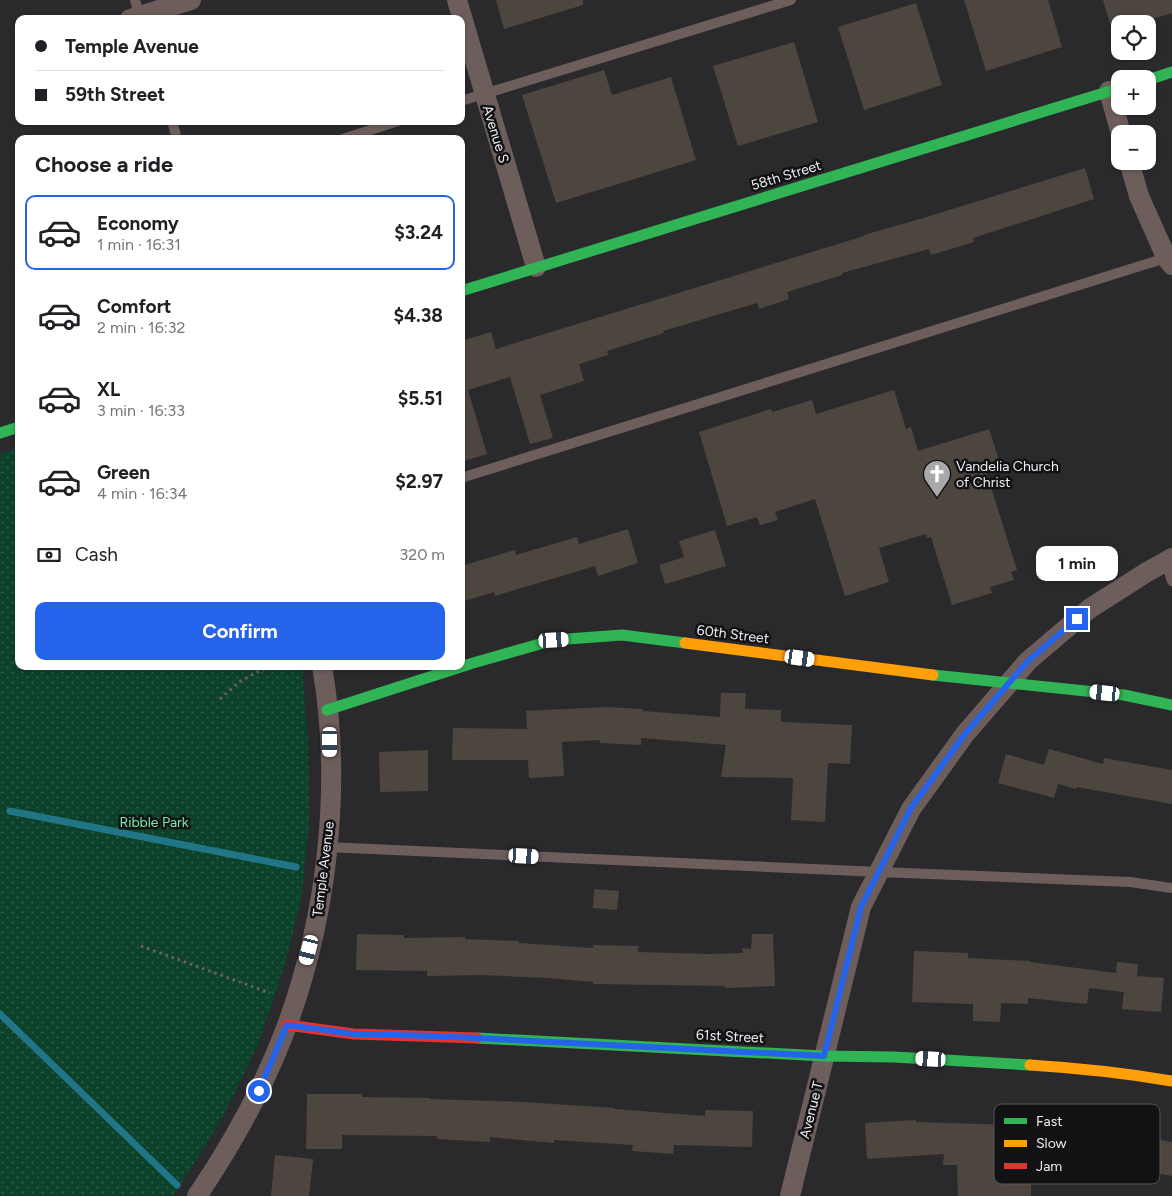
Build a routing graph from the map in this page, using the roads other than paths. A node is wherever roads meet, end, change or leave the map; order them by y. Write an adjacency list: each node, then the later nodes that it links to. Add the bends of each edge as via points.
1 (191, 0): 4 (street)
2 (456, 0): 5 (street, Avenue S)
3 (791, 0): 10 (lane)
4 (136, 13)
5 (461, 15)
6 (465, 29): 10 (street, Avenue S)
7 (1172, 72): 8 (street)
8 (1156, 77)
9 (1111, 91): 16 (street, 58th Street)
10 (485, 94): 11 (lane); 16 (street, Avenue S)
11 (465, 101)
12 (386, 125): 13 (lane)
13 (355, 135)
14 (1132, 170): 15 (street, via 1139,196)
15 (1170, 259): 20 (lane)
16 (536, 268): 17 (street, 58th Street)
17 (465, 290)
18 (15, 428): 19 (street)
19 (0, 433)
20 (465, 477)
21 (1169, 560): 22 (lane); 26 (street, Avenue T, via 1089,609 1028,661)
22 (1172, 581)
23 (465, 665): 26 (street, 60th Street, via 554,640 622,635)
24 (322, 670): 28 (street, Temple Avenue)
25 (449, 670): 28 (street, 60th Street)
26 (1009, 683): 27 (street, 60th Street, via 1124,695); 30 (street, Avenue T, via 965,734 911,808)
27 (1172, 706)
28 (327, 710): 29 (street, Temple Avenue, via 330,742)
29 (327, 847): 30 (lane); 32 (street, Temple Avenue, via 316,921)
30 (879, 872): 31 (lane, via 1130,882); 33 (street, Avenue T, via 861,907)
31 (1172, 888)
32 (287, 1025): 33 (street, 61st Street, via 354,1034); 35 (street, Temple Avenue, via 259,1091 231,1144)
33 (824, 1056): 34 (street, 61st Street, via 1080,1068); 36 (street, Avenue T)
34 (1172, 1081)
35 (197, 1196)
36 (790, 1196)

